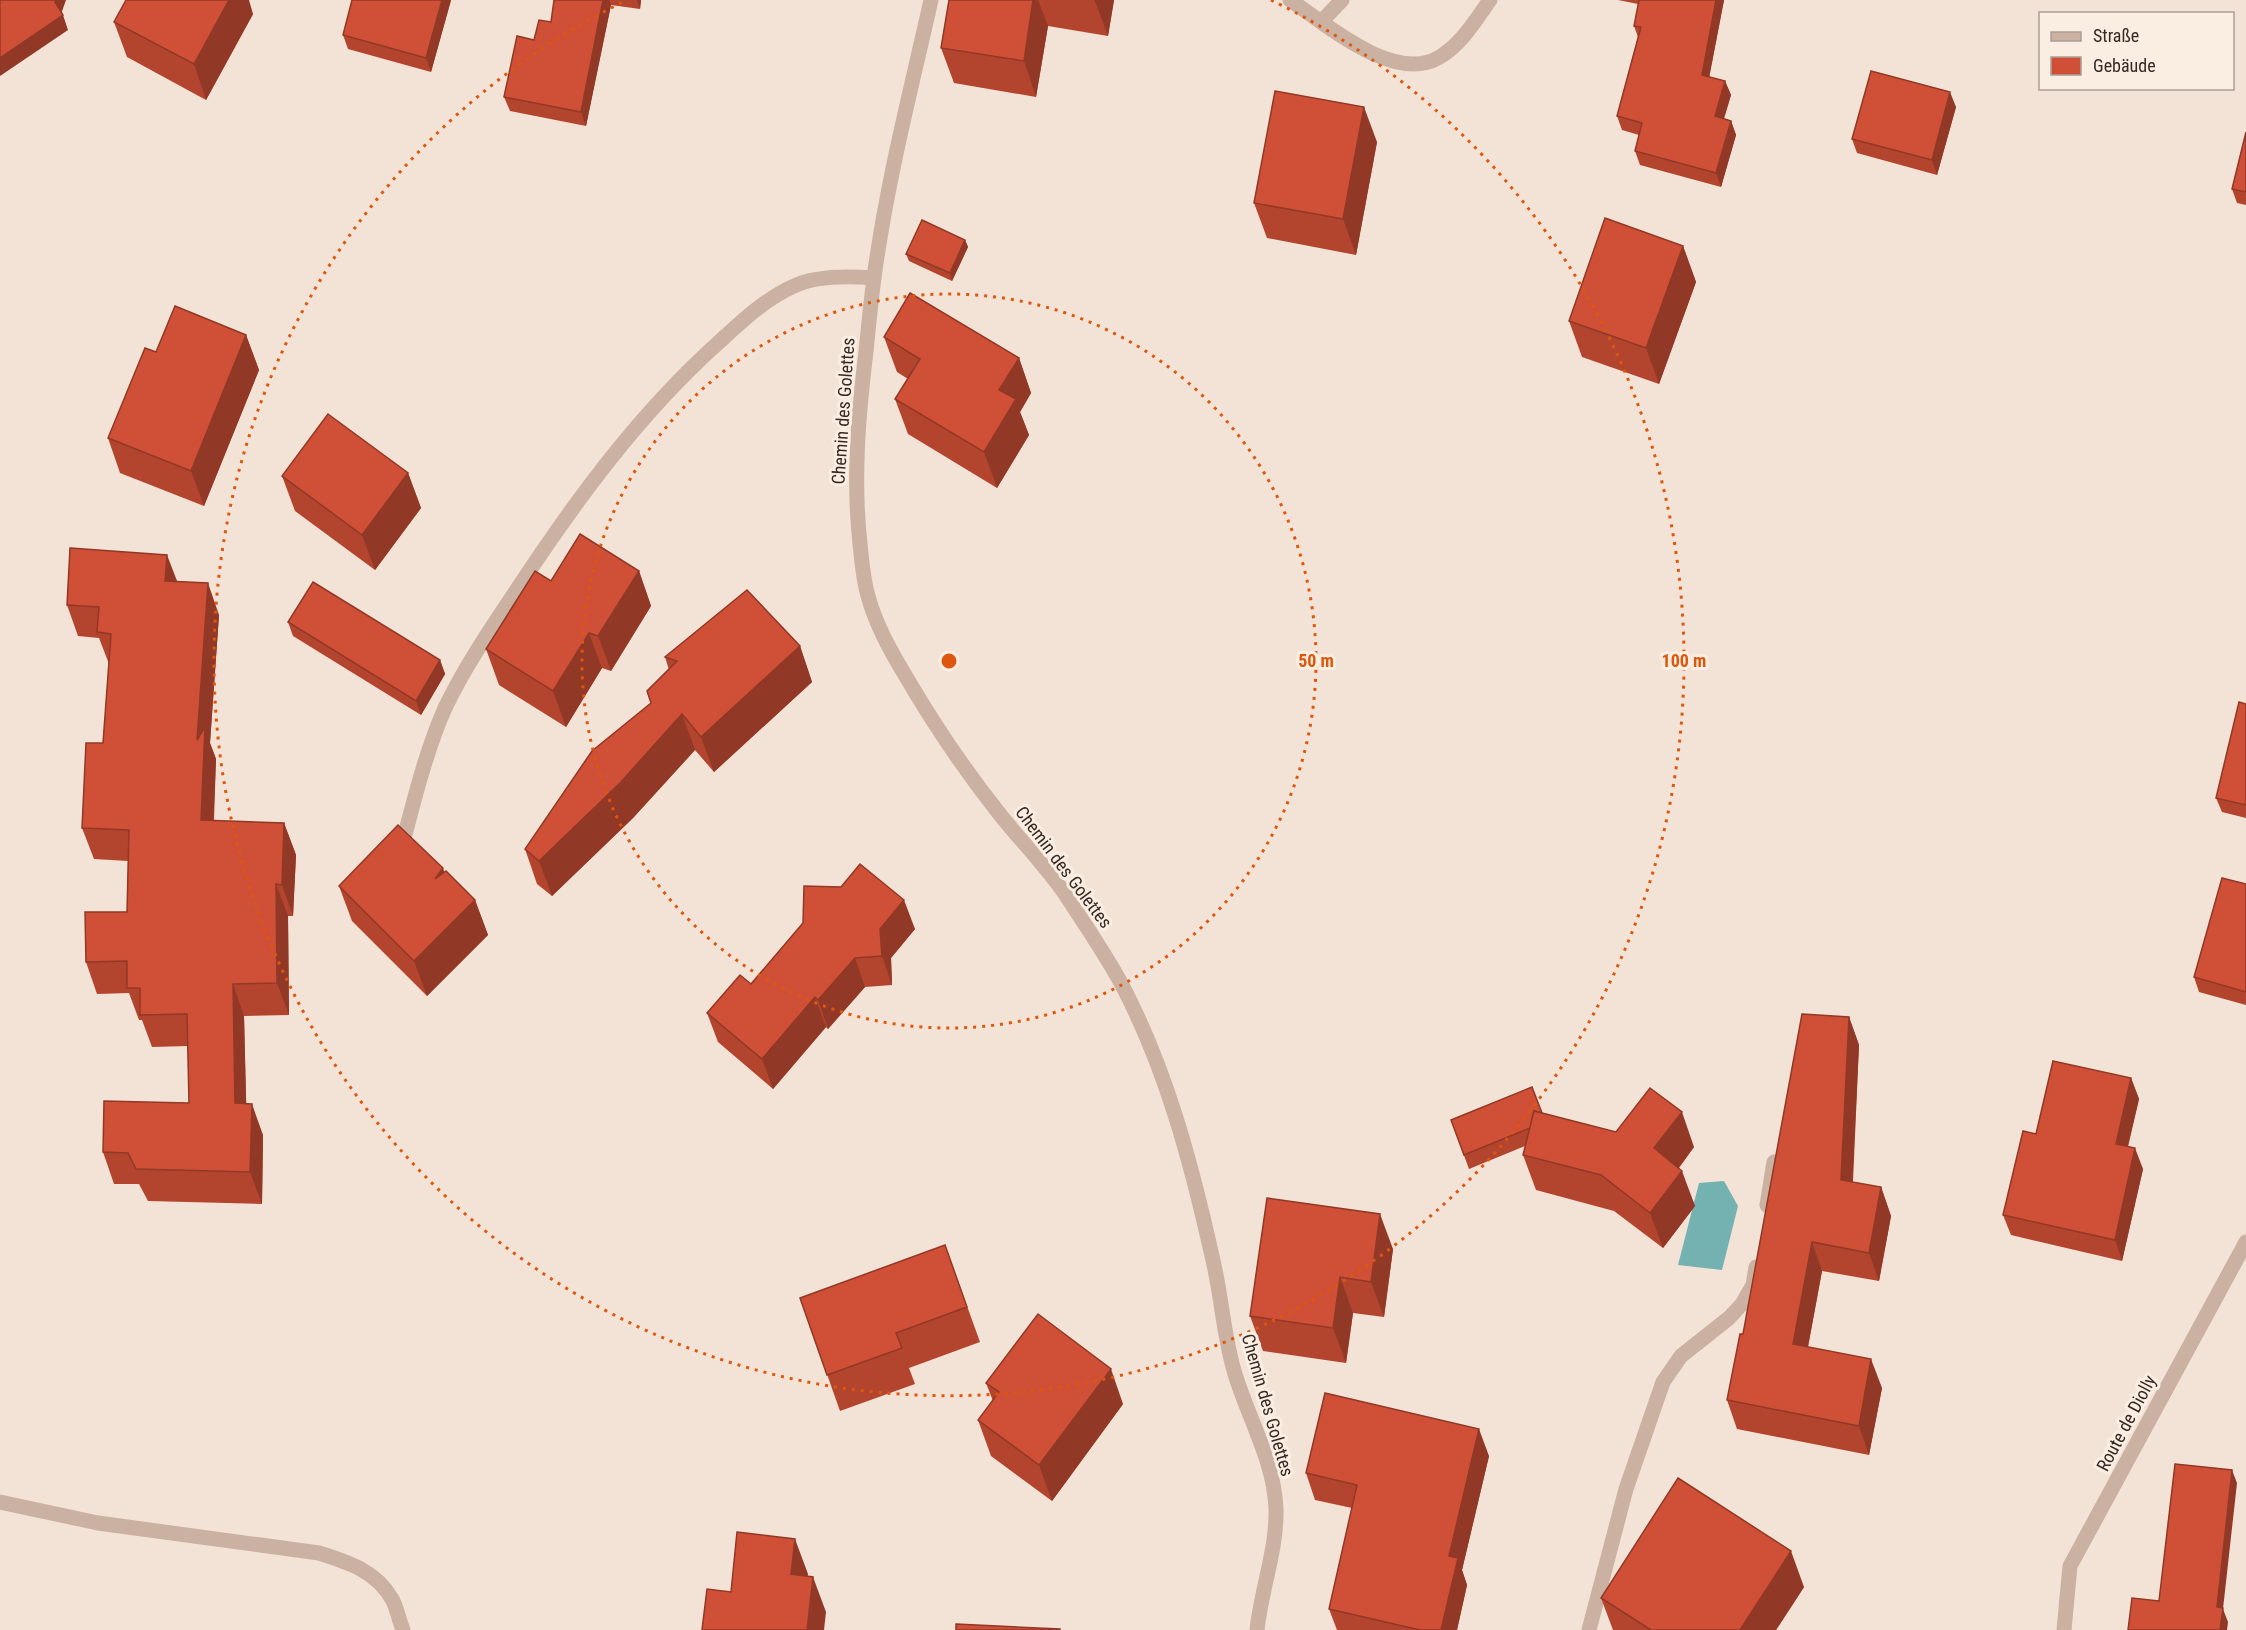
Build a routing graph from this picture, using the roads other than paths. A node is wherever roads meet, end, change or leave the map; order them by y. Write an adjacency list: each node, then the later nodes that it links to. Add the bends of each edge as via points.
1 (931, 0): 6 (street, Chemin des Golettes, via 901,126)
2 (1290, 0): 5 (street)
3 (1342, 0): 5 (street)
4 (1490, 0): 5 (street, via 1462,39 1437,59 1420,64 1393,62 1378,56)
5 (1322, 21)
6 (874, 278): 7 (street, via 808,281 773,298 694,363 638,425 552,536 462,676 430,745); 14 (street, Chemin des Golettes, via 857,433 857,517 866,591 886,642 929,716 965,769 1061,888 1097,942 1156,1059 1197,1193 1234,1371 1270,1473 1276,1507 1275,1530)
7 (403, 842)
8 (1774, 1162): 9 (street)
9 (1766, 1216)
10 (2246, 1242): 16 (street, Route de Diolly, via 2070,1566)
11 (1760, 1249): 15 (street, via 1753,1285 1742,1304 1681,1356 1663,1382 1626,1489)
12 (0, 1502): 13 (street, via 98,1523 319,1553 354,1564 376,1578 387,1592)
13 (403, 1630)
14 (1257, 1630)
15 (1589, 1630)
16 (2064, 1630)

